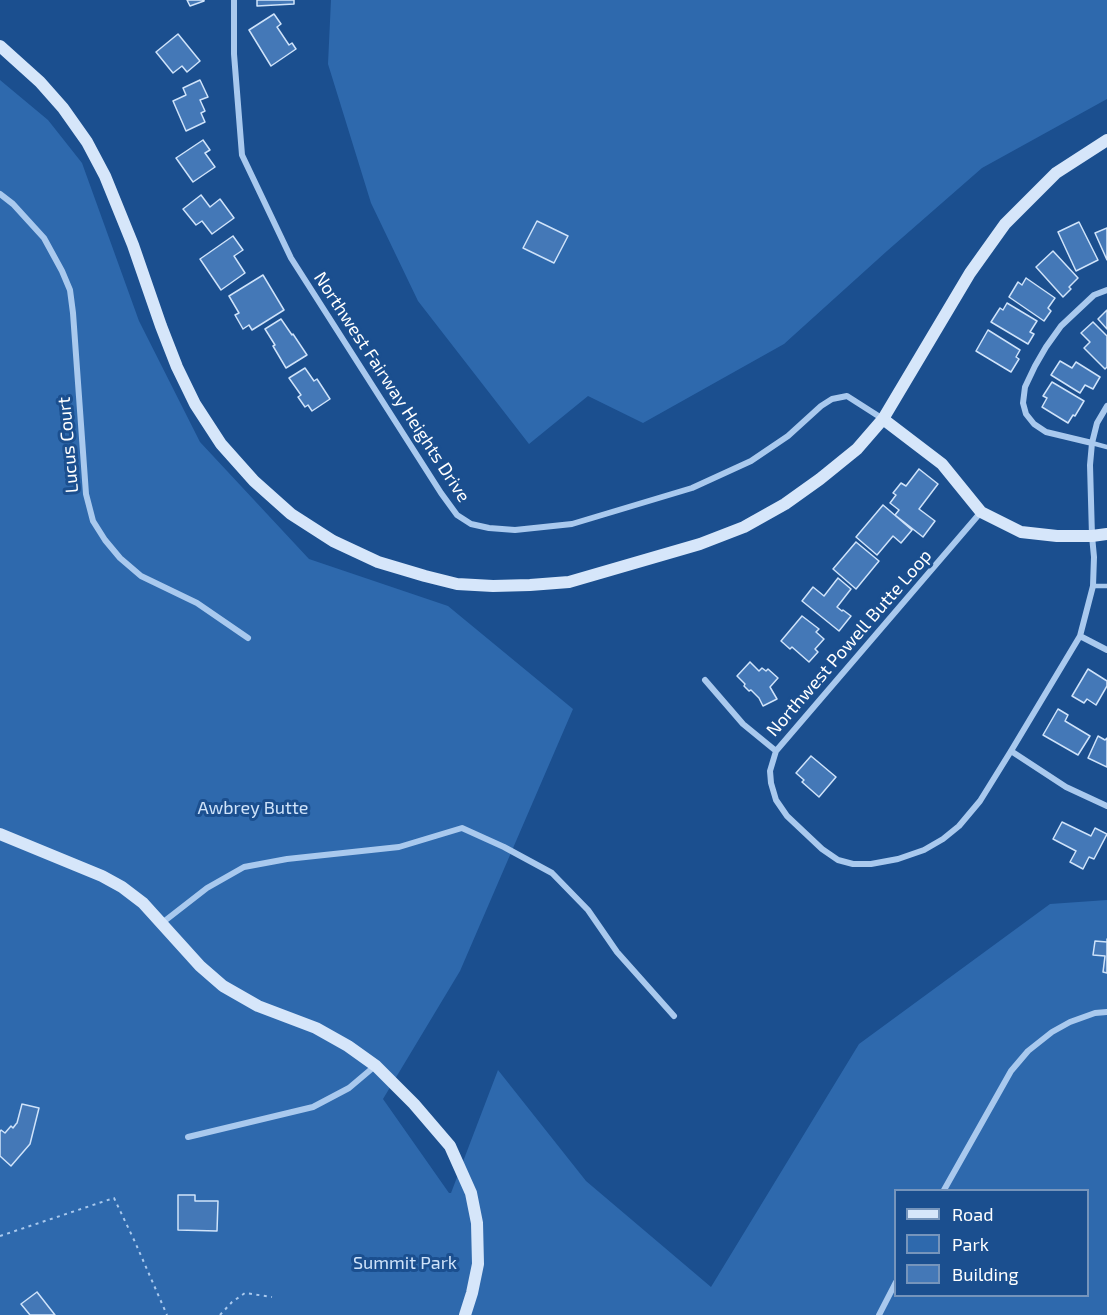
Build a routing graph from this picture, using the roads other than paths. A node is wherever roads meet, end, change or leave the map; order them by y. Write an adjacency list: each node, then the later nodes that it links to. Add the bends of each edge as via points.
1 (234, 0): 7 (street, Northwest Fairway Heights Drive, via 242,155 291,258 457,515 471,524 514,530 572,524 692,488 751,461 832,399 847,396)
2 (0, 46): 7 (main road, via 40,82 87,142 133,245 177,367 221,444 254,481 291,513 333,541 378,562 457,584 569,582 700,544 744,527 820,479 857,449)
3 (1107, 140): 7 (main road, via 1056,173 1005,224 970,273)
4 (0, 194): 16 (street, Lucus Court, via 44,238 69,290 86,494 93,520 120,558 141,576 197,603)
5 (1107, 290): 8 (street, via 1094,295 1061,326 1035,366 1025,387 1023,403 1026,414 1046,432)
6 (1107, 406): 8 (street, Northwest Powell Butte Loop)
7 (883, 419): 10 (main road, via 942,464)
8 (1092, 443): 9 (lane); 12 (street, Northwest Powell Butte Loop)
9 (1107, 447)
10 (981, 512): 12 (main road, via 1021,532); 19 (street, Northwest Powell Butte Loop)
11 (1107, 534): 12 (main road)
12 (1092, 536): 13 (street, Northwest Powell Butte Loop)
13 (1093, 586): 14 (lane); 15 (street, Northwest Powell Butte Loop)
14 (1107, 586)
15 (1080, 636): 17 (street); 20 (street, Northwest Powell Butte Loop)
16 (248, 638)
17 (1107, 650)
18 (705, 680): 19 (street, via 743,724)
19 (776, 751): 20 (street, Northwest Powell Butte Loop, via 770,771 776,800 822,849 853,864 898,859 943,839 980,801)
20 (1011, 751): 21 (street, via 1066,787)
21 (1107, 806)
22 (0, 834): 23 (main road, via 102,876 143,903)
23 (162, 923): 25 (street, via 207,888 244,867 399,847 462,828 552,873 588,910 617,952); 26 (main road, via 223,986 258,1006 315,1028)
24 (1107, 1012): 28 (street, via 1070,1022 1028,1051 1011,1071)
25 (674, 1016)
26 (376, 1066): 27 (street, via 349,1088 313,1107); 30 (main road, via 450,1146 471,1193 478,1264)
27 (188, 1137)
28 (945, 1189)
29 (894, 1286): 31 (street)
30 (465, 1315)
31 (879, 1315)

